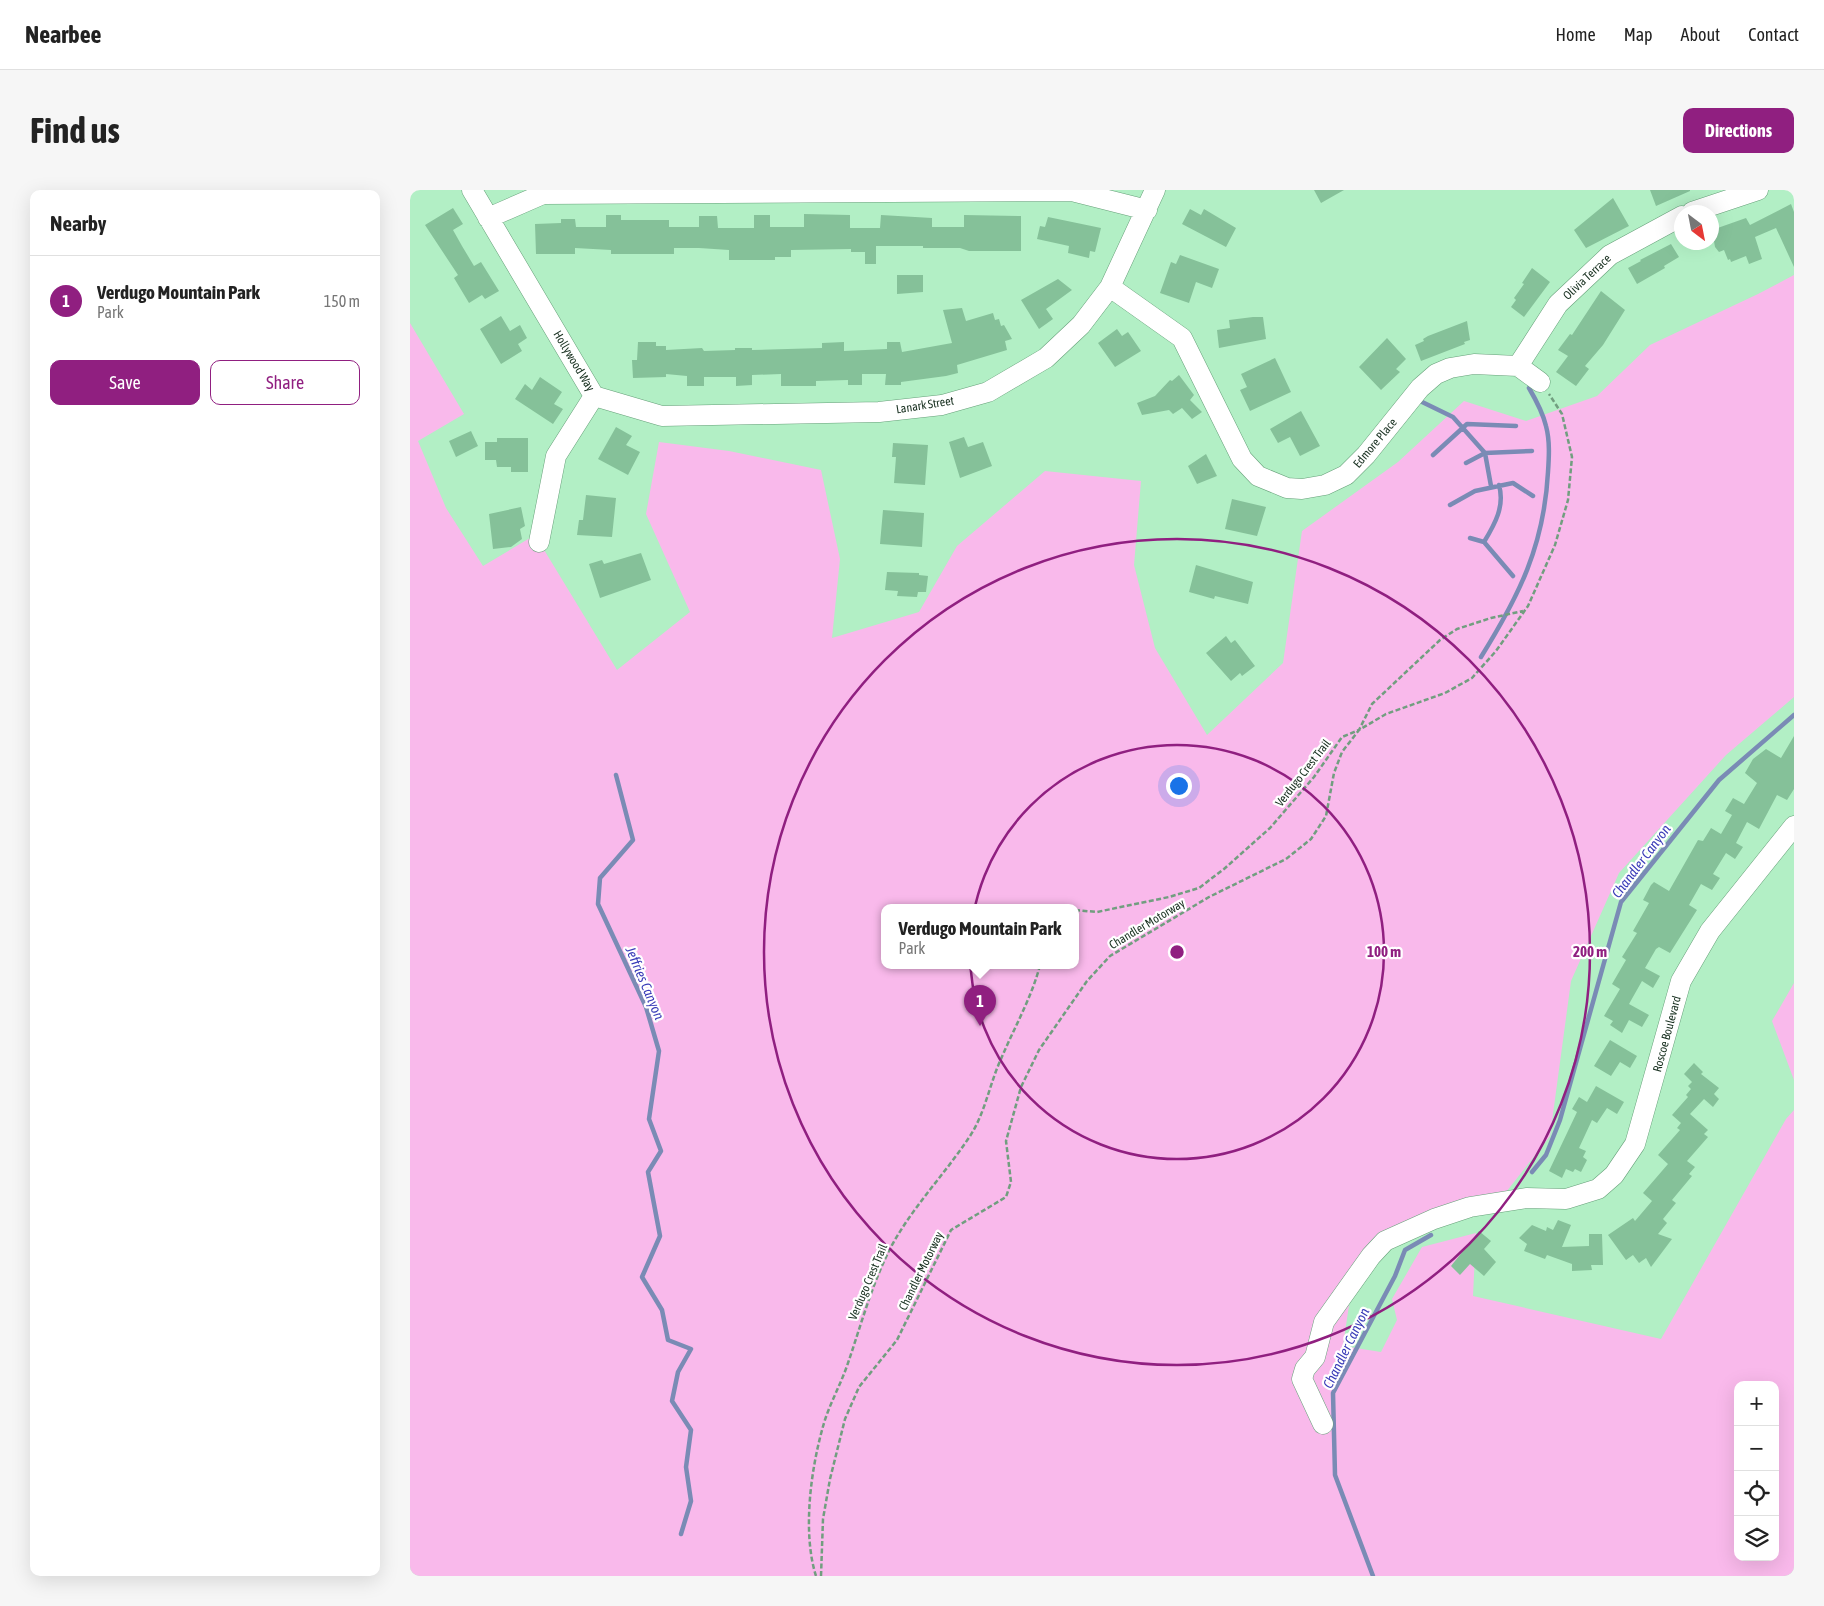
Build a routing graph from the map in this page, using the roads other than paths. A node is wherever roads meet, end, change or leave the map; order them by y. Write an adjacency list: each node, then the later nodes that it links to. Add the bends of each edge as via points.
1 (472, 190): 6 (street, Hollywood Way)
2 (1155, 190): 5 (street, Lanark Street)
3 (1758, 190): 4 (street)
4 (1713, 205)
5 (1146, 210): 6 (street, via 1072,191 543,194); 8 (street, Lanark Street)
6 (488, 218): 11 (street, Hollywood Way)
7 (1674, 220): 9 (street, Olivia Terrace, via 1610,255 1558,304)
8 (1110, 288): 9 (street, Edmore Place, via 1182,338 1242,459 1258,476 1287,488 1325,485 1350,471 1420,388 1436,374 1474,364); 11 (street, Lanark Street, via 1081,325 1046,358 988,392 942,405 879,412 662,416)
9 (1518, 366): 10 (street)
10 (1540, 382)
11 (594, 396): 12 (street, Hollywood Way, via 556,456)
12 (540, 542)
13 (1794, 826): 14 (street, Roscoe Boulevard, via 1710,932 1681,980 1635,1144 1614,1175 1598,1189 1566,1199 1526,1198 1470,1207 1434,1218 1385,1241 1324,1322 1315,1357 1305,1369 1302,1379)
14 (1323, 1424)

